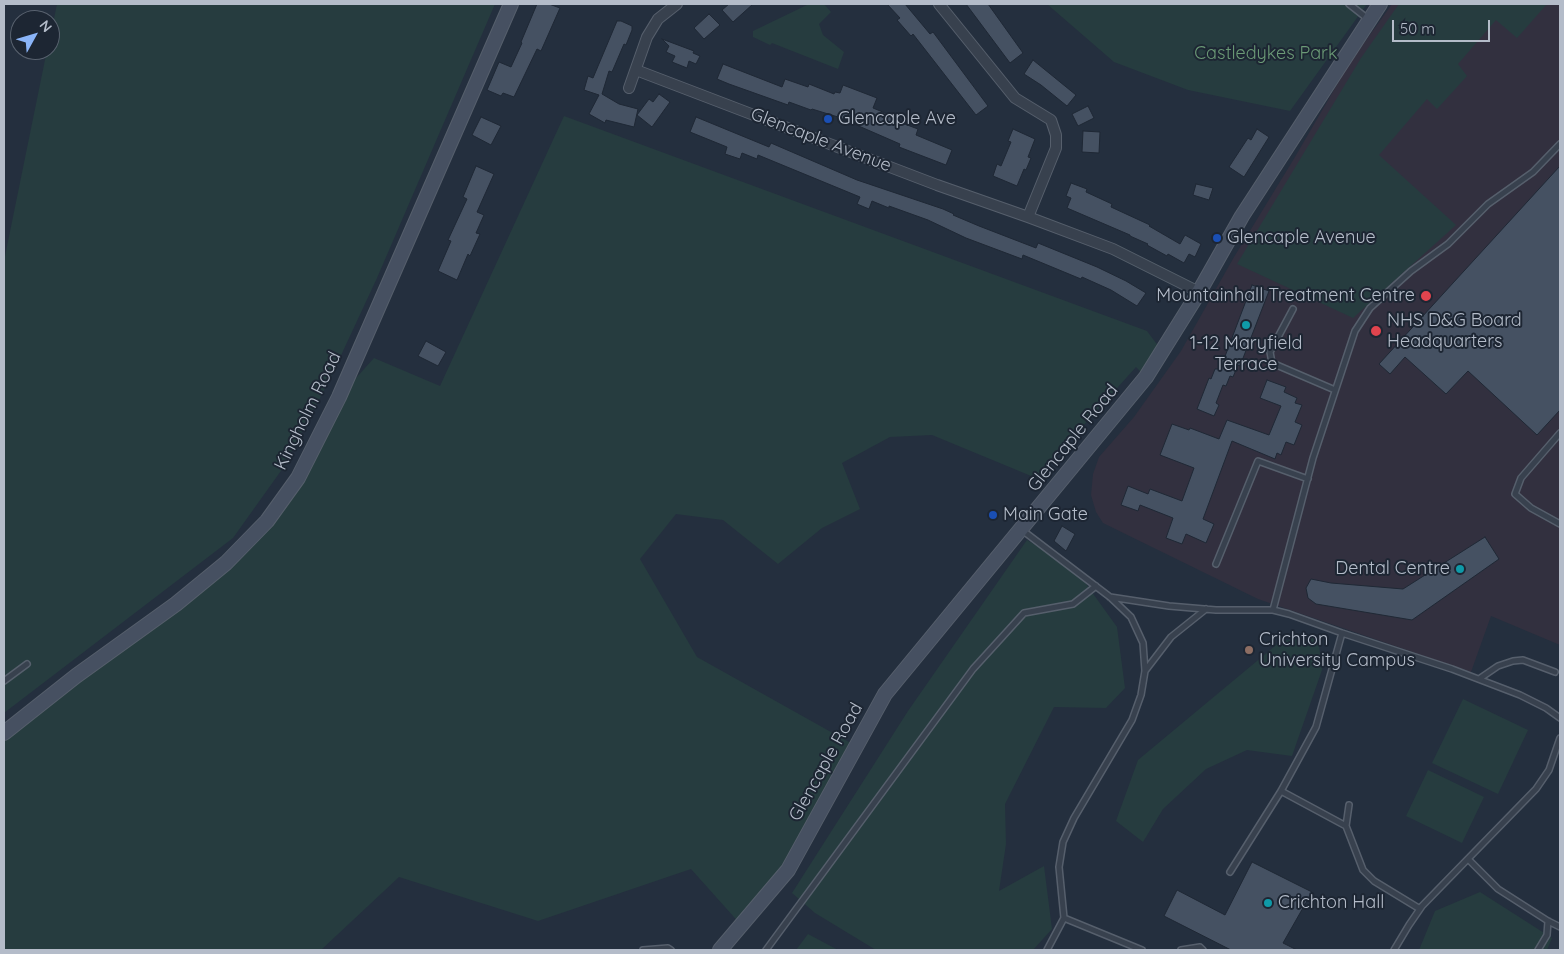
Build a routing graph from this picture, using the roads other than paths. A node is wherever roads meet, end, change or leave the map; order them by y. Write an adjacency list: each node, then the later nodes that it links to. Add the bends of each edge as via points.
1 (511, 4): 30 (main road, Kingholm Road, via 339,397 298,478 267,521 226,563)
2 (676, 4): 7 (street, via 658,19 647,37)
3 (939, 4): 10 (street, via 1015,98 1051,120 1056,148)
4 (1349, 4): 6 (lane)
5 (1380, 4): 6 (main road, Glencaple Road)
6 (1369, 19): 11 (main road, Glencaple Road, via 1242,216)
7 (636, 70): 8 (street); 10 (street, Glencaple Avenue)
8 (628, 88)
9 (1560, 144): 13 (lane, via 1533,172 1488,204 1448,244 1412,270 1370,308 1355,331)
10 (1028, 217): 11 (street, Glencaple Avenue, via 1113,248)
11 (1198, 292): 17 (main road, Glencaple Road, via 1146,377)
12 (1293, 309): 13 (lane, via 1270,352 1272,363)
13 (1335, 390): 15 (lane)
14 (1560, 433): 16 (lane, via 1521,478 1516,494 1531,508)
15 (1308, 479): 18 (lane, via 1258,461); 22 (lane)
16 (1560, 524)
17 (1022, 530): 19 (lane); 43 (main road, Glencaple Road, via 885,694 788,870)
18 (1216, 564)
19 (1096, 586): 20 (lane); 44 (lane, via 1073,604 1024,612 973,669)
20 (1110, 597): 21 (lane); 25 (lane, via 1131,617 1143,643)
21 (1206, 609): 22 (lane); 25 (lane, via 1171,637)
22 (1273, 610): 23 (lane)
23 (1342, 633): 27 (lane); 32 (lane, via 1316,727)
24 (27, 664): 28 (lane)
25 (1145, 671): 38 (lane, via 1132,720 1063,842 1059,867)
26 (1555, 672): 27 (lane, via 1523,660 1498,666)
27 (1479, 679): 29 (lane, via 1520,695)
28 (4, 681)
29 (1560, 718)
30 (4, 733)
31 (1560, 738): 35 (lane, via 1549,770 1536,789)
32 (1280, 791): 34 (lane); 36 (lane)
33 (1349, 805): 34 (lane)
34 (1346, 826): 37 (lane, via 1363,870 1374,881)
35 (1468, 859): 37 (lane); 39 (lane, via 1498,889)
36 (1230, 872)
37 (1420, 909): 49 (lane)
38 (1064, 918): 45 (lane); 46 (lane)
39 (1548, 922): 40 (lane); 50 (lane, via 1547,935)
40 (1560, 927)
41 (643, 950): 42 (lane)
42 (671, 950)
43 (720, 950)
44 (766, 950)
45 (1047, 950)
46 (1142, 950)
47 (1181, 950): 48 (lane, via 1200,947)
48 (1203, 950)
49 (1394, 950)
50 (1538, 950)

